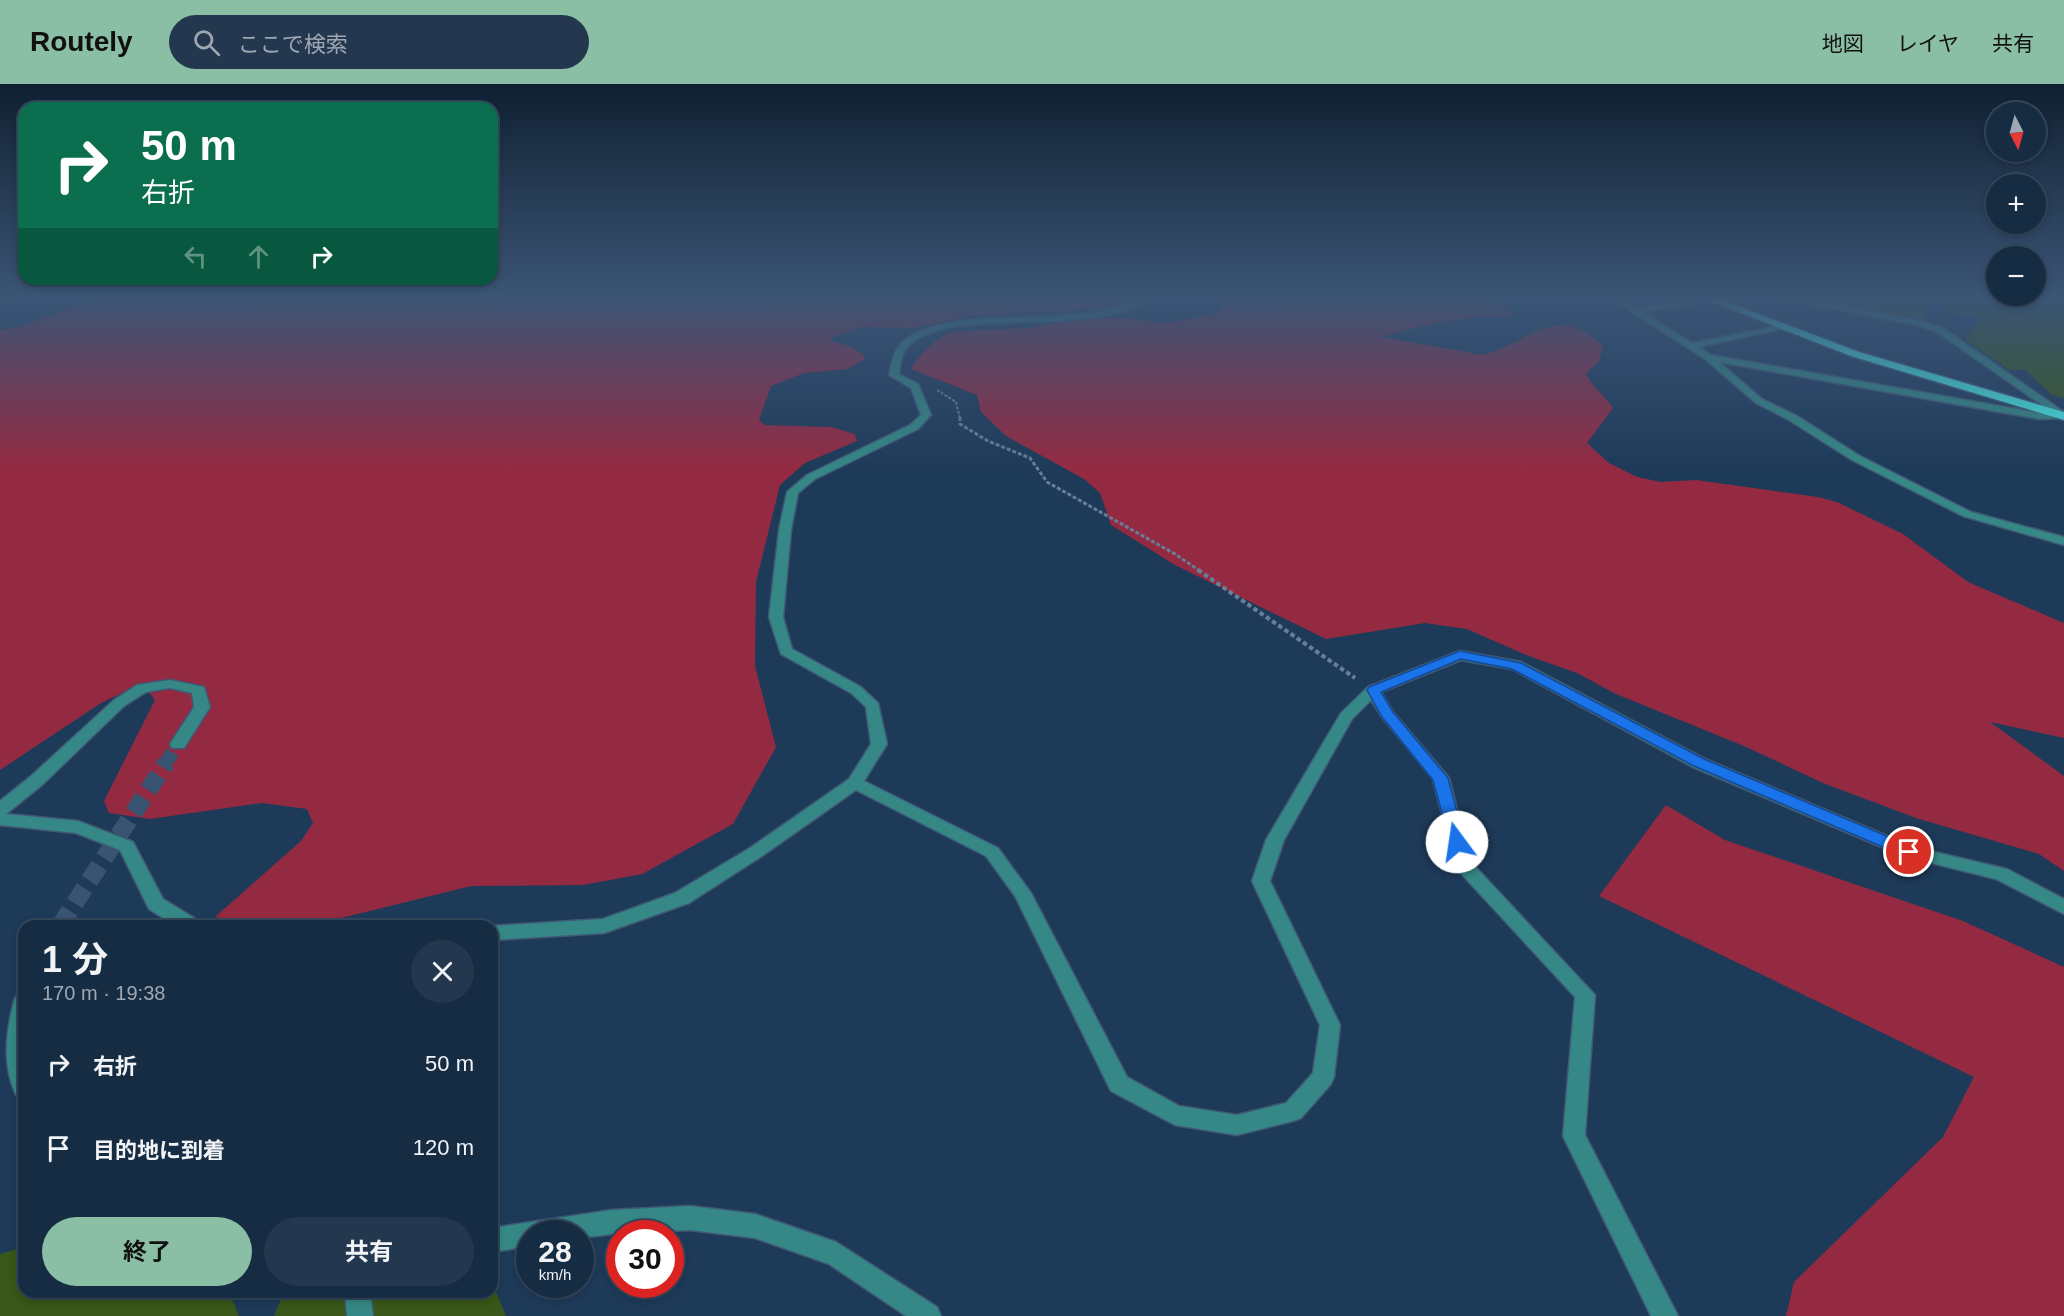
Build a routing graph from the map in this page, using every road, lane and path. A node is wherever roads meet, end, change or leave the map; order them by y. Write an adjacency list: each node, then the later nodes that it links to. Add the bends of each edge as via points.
1 (898, 354): 6 (street)
2 (1704, 354): 5 (street)
3 (1860, 354): 7 (highway)
4 (1975, 354): 7 (street)
5 (1708, 357): 7 (street, via 2038,416); 8 (street, via 1759,401 1856,458 1967,514)
6 (894, 375): 9 (path, via 952,396 961,410 960,424 988,441 1030,458 1047,482 1175,554); 11 (street, via 915,386 926,415 914,427 810,477 794,492 785,530 776,617 786,651 856,690 873,706 879,744)
7 (2063, 415)
8 (2064, 541)
9 (1373, 690): 11 (street, via 1346,716 1275,840 1261,881 1330,1025 1323,1077 1293,1111 1238,1125 1174,1115 1119,1084 1022,893 992,852); 14 (street, via 1460,655 1516,665 1699,763 1909,852 2001,874); 25 (street, via 1387,714 1441,778 1462,863 1585,995 1574,1136)
10 (178, 744): 12 (street, via 202,707 199,690 170,684 142,688 119,703)
11 (855, 783): 16 (street, via 682,898 604,926)
12 (0, 810)
13 (0, 819): 15 (street, via 78,827 127,846 156,904)
14 (2064, 907)
15 (182, 920)
16 (498, 933)
17 (18, 1025): 18 (street)
18 (18, 1060)
19 (594, 1225): 24 (street, via 690,1218 755,1226 836,1254)
20 (516, 1236): 21 (street)
21 (498, 1239)
22 (358, 1298): 23 (street)
23 (360, 1316)
24 (927, 1316)
25 (1665, 1316)

